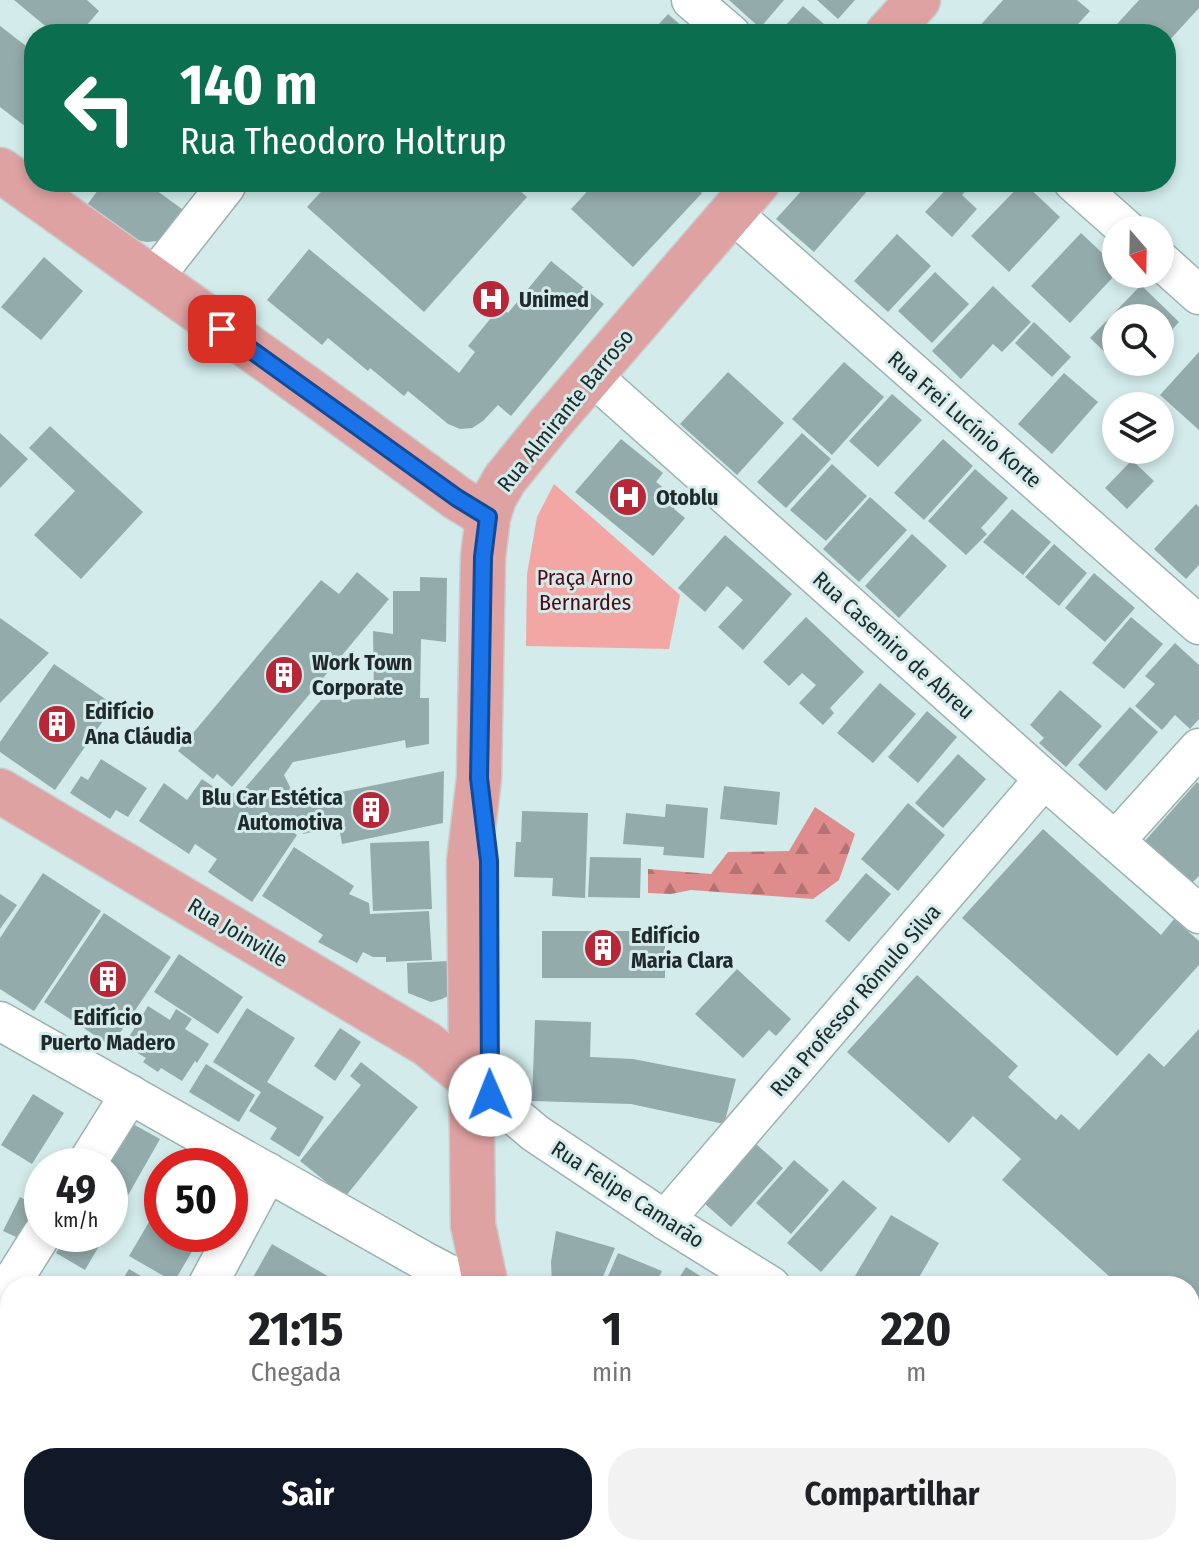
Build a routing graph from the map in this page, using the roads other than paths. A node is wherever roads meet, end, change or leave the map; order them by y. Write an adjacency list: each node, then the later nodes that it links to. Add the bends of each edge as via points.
1 (691, 0): 2 (street)
2 (719, 24)
3 (0, 170): 4 (main road)
4 (24, 187)
5 (31, 192): 10 (main road)
6 (221, 192): 10 (street)
7 (1084, 192): 9 (street)
8 (745, 197): 11 (main road, Rua Almirante Barroso); 13 (street, Rua Frei Lucínio Korte)
9 (1111, 216)
10 (153, 279): 12 (main road)
11 (591, 375): 12 (main road, Rua Almirante Barroso, via 505,479); 15 (street, Rua Casemiro de Abreu)
12 (488, 517): 20 (main road, Rua Almirante Barroso, via 479,778 469,862)
13 (1199, 625)
14 (1199, 748): 17 (street)
15 (1044, 779): 17 (street, Rua Casemiro de Abreu); 24 (street, Rua Professor Rômulo Silva)
16 (0, 791): 20 (main road, Rua Joinville, via 427,1044)
17 (1115, 841): 18 (street, Rua Casemiro de Abreu)
18 (1199, 914)
19 (0, 1021): 21 (street)
20 (480, 1088): 24 (street, Rua Felipe Camarão, via 535,1133); 29 (main road, Rua Almirante Barroso, via 473,1225)
21 (130, 1094): 22 (street); 23 (street)
22 (96, 1148)
23 (268, 1172): 27 (street); 28 (street)
24 (665, 1220): 30 (street, Rua Felipe Camarão)
25 (31, 1252): 26 (street)
26 (16, 1276)
27 (212, 1276)
28 (454, 1276)
29 (484, 1276)
30 (755, 1276)

